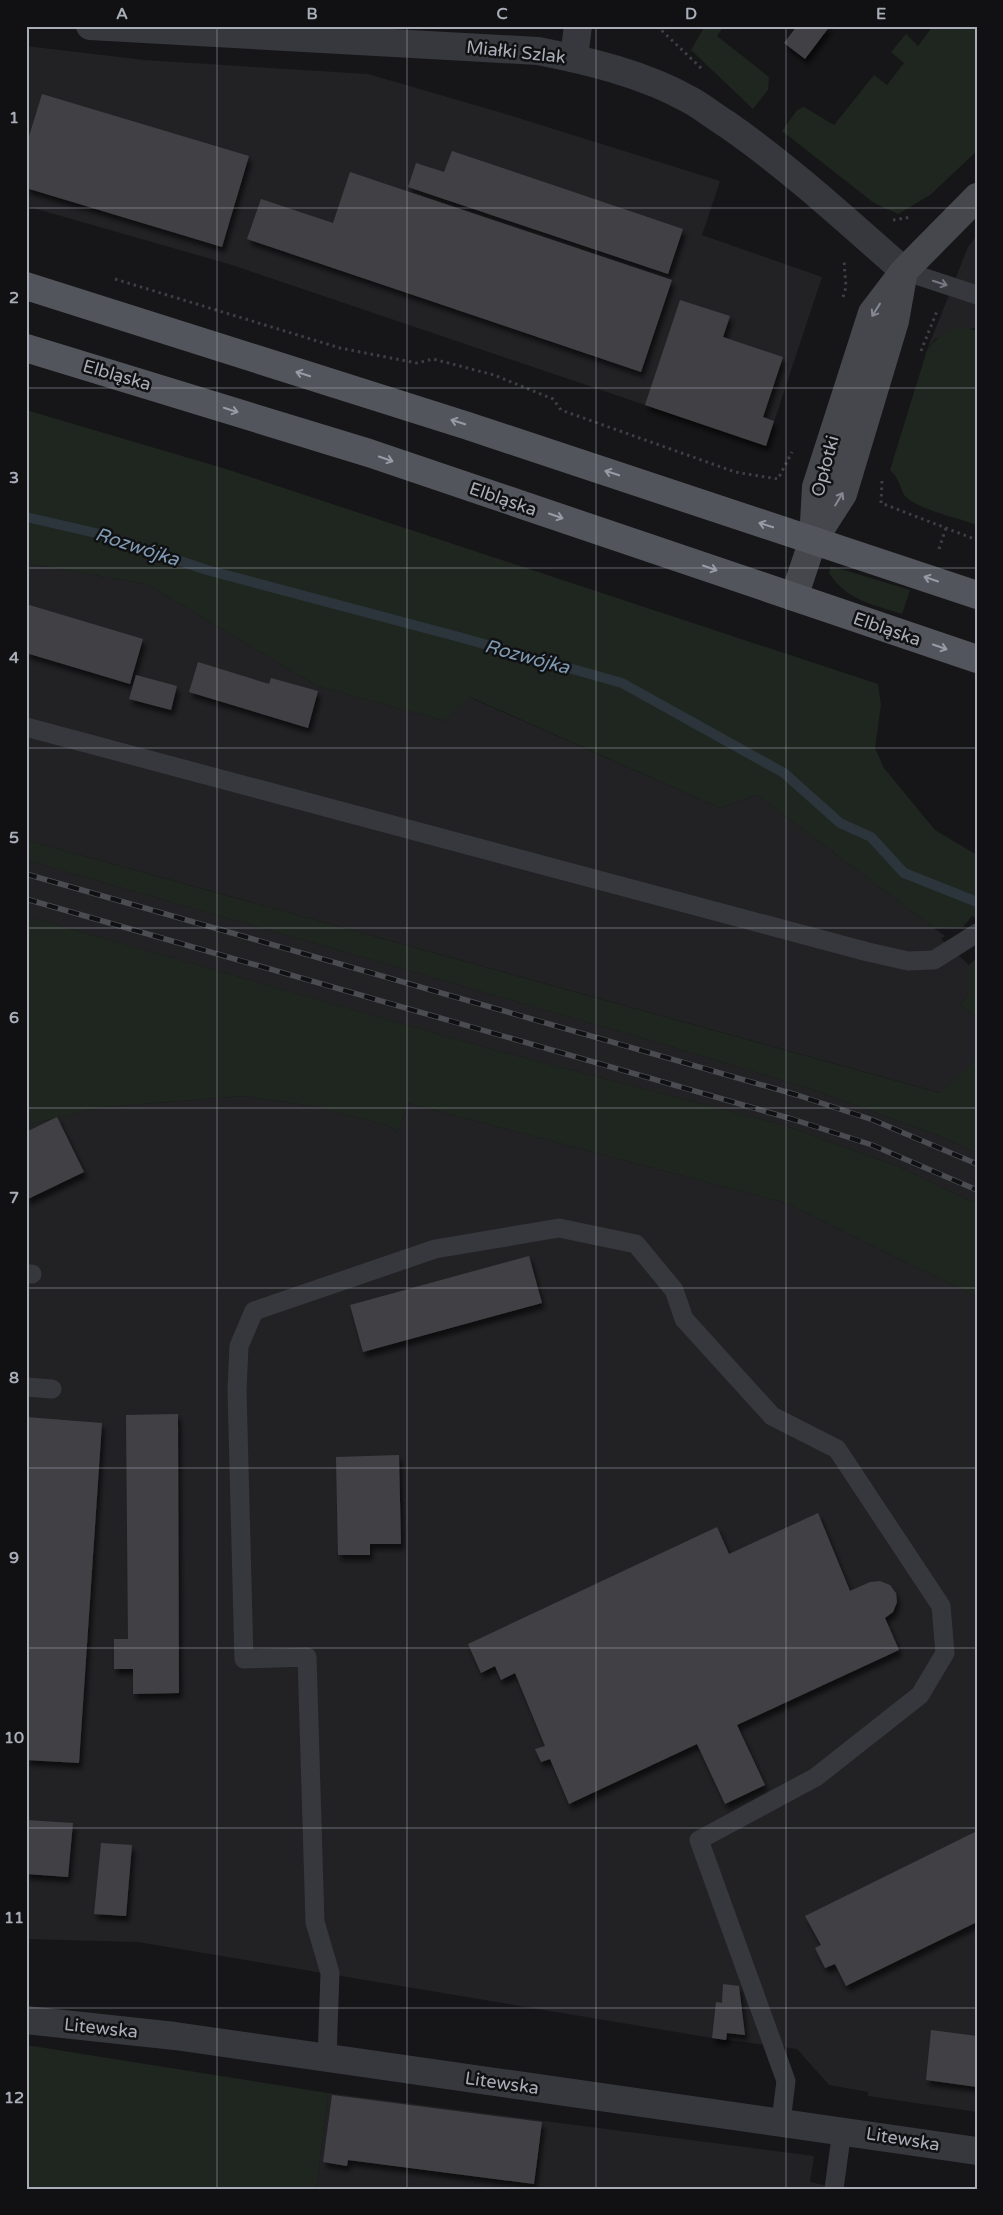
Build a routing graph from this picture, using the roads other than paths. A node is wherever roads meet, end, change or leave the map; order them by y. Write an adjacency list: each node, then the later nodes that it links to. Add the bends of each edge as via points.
1 (90, 26): 3 (street, Miałki Szlak, via 528,51)
2 (578, 26): 3 (street)
3 (574, 58): 5 (street, Miałki Szlak, via 645,80 691,100 824,200)
4 (977, 197): 5 (street, Opłotki)
5 (904, 271): 7 (lane, one-way to 7); 9 (street, Opłotki, via 872,314 816,487)
6 (26, 286): 9 (main road, one-way to 6, via 468,426)
7 (977, 295)
8 (26, 348): 11 (main road, Elbląska, one-way to 11, via 369,453)
9 (813, 540): 10 (main road, one-way to 9); 11 (street, Opłotki)
10 (977, 595)
11 (794, 597): 12 (main road, Elbląska, one-way to 12)
12 (977, 659)
13 (26, 727): 14 (lane, via 908,961 934,960)
14 (977, 933)
15 (26, 1387): 16 (lane)
16 (52, 1389)
17 (26, 2020): 18 (street, Litewska, via 175,2036)
18 (327, 2059): 19 (street, Litewska); 19 (lane, via 330,1973 315,1922 307,1657 244,1659 236,1390 239,1346 254,1311 435,1249 559,1228 636,1244 674,1290 684,1320 772,1416 837,1450 940,1606 945,1653 920,1695 816,1777 699,1840 786,2081)
19 (781, 2121): 20 (street, Litewska)
20 (842, 2130): 21 (street, Litewska); 22 (lane)
21 (977, 2150)
22 (834, 2189)

